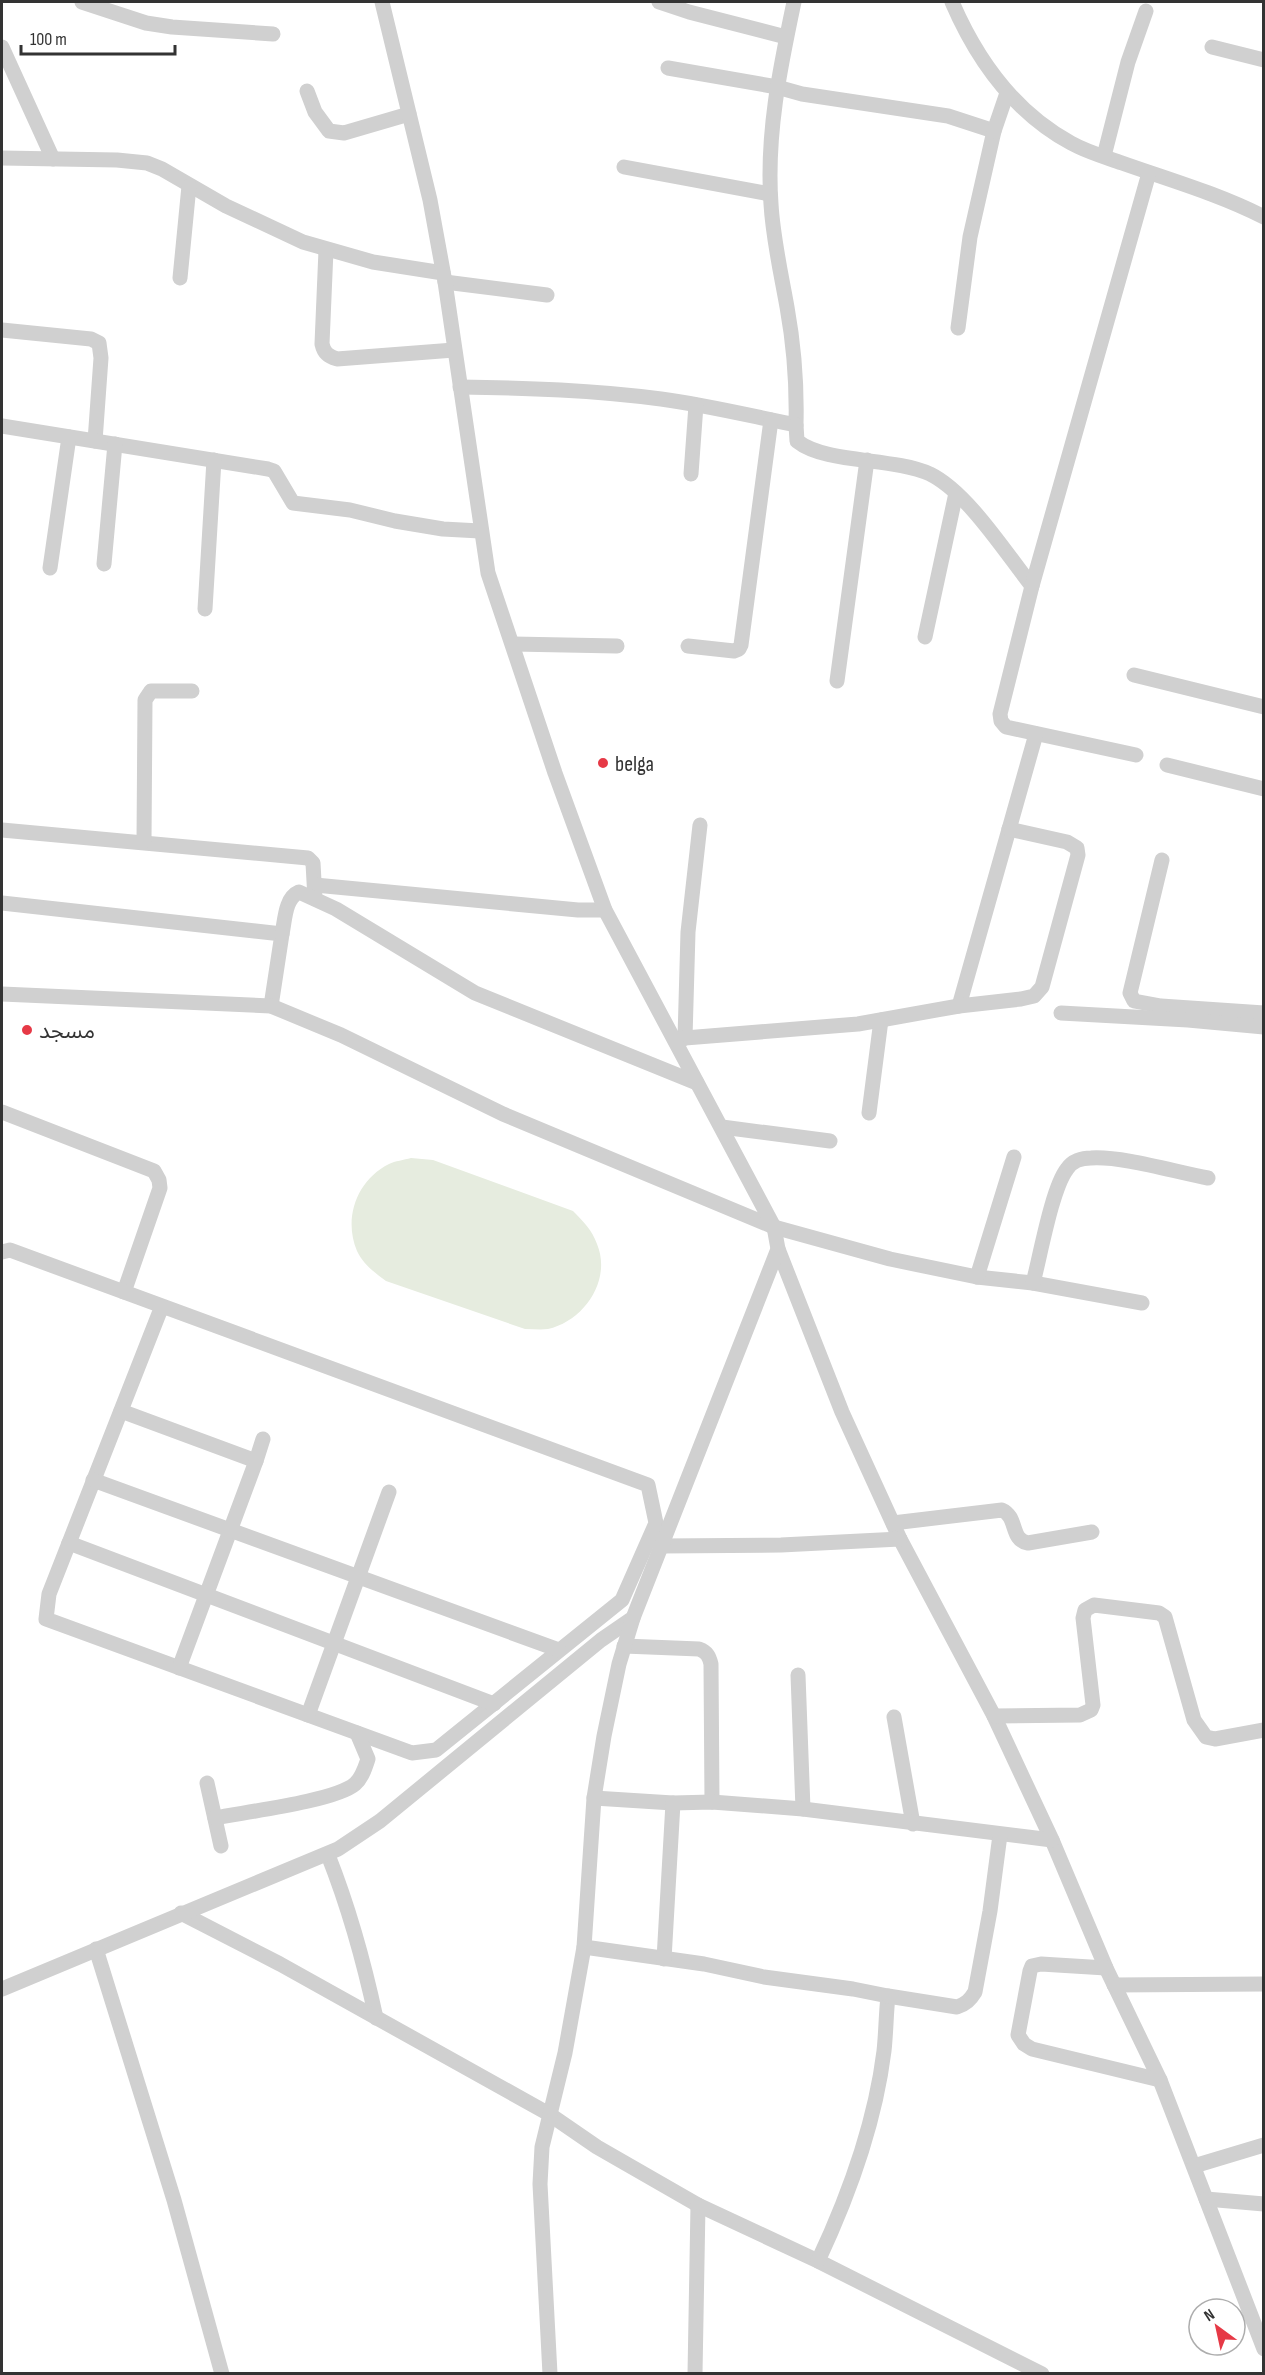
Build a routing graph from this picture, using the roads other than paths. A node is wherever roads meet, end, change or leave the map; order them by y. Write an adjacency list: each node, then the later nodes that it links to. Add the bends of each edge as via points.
1 (82, 2): 6 (street)
2 (381, 2): 17 (street)
3 (659, 2): 9 (street)
4 (794, 2): 9 (street)
5 (952, 2): 16 (street, via 976,49)
6 (110, 6): 8 (street, via 146,23)
7 (1146, 11): 19 (street, via 1128,62)
8 (273, 34)
9 (786, 37): 14 (street)
10 (2, 47): 21 (street)
11 (1212, 47): 12 (street)
12 (1263, 60)
13 (668, 68): 14 (street)
14 (777, 87): 18 (street, via 948,116); 25 (street)
15 (307, 91): 17 (street, via 315,112 329,131 344,133)
16 (1007, 93): 18 (street); 19 (street, via 1058,135)
17 (409, 114): 29 (street)
18 (994, 131): 31 (street, via 970,237)
19 (1104, 156): 23 (street)
20 (2, 158): 21 (street)
21 (53, 159): 24 (street, via 147,163)
22 (624, 167): 25 (street)
23 (1149, 173): 26 (street); 49 (street)
24 (189, 186): 27 (street, via 279,232); 28 (street)
25 (770, 194): 37 (street, via 796,371)
26 (1263, 213)
27 (326, 250): 29 (street); 33 (street, via 322,344 329,357)
28 (180, 278)
29 (444, 278): 30 (street); 33 (street)
30 (547, 296)
31 (958, 328)
32 (2, 330): 40 (street, via 99,343)
33 (454, 350): 34 (street)
34 (460, 387): 35 (street, via 567,388); 46 (street)
35 (696, 405): 36 (street); 44 (street)
36 (771, 420): 37 (street); 54 (street, via 740,649)
37 (796, 425): 43 (street, via 797,441 804,447)
38 (2, 426): 39 (street)
39 (69, 437): 40 (street); 48 (street)
40 (95, 441): 41 (street)
41 (115, 444): 42 (street); 47 (street)
42 (214, 460): 46 (street, via 274,471 298,505 322,505 443,529); 50 (street)
43 (867, 460): 45 (street, via 929,474); 56 (street)
44 (691, 474)
45 (956, 494): 49 (street); 51 (street)
46 (480, 531): 52 (street, via 488,573)
47 (104, 564)
48 (50, 568)
49 (1032, 586): 59 (street, via 1000,714 1006,727)
50 (205, 609)
51 (925, 638)
52 (513, 644): 53 (street); 70 (street)
53 (617, 646)
54 (688, 646)
55 (1134, 675): 58 (street)
56 (837, 681)
57 (192, 691): 66 (street, via 151,691 145,700)
58 (1263, 707)
59 (1036, 734): 60 (street); 64 (street)
60 (1136, 755)
61 (1167, 765): 62 (street)
62 (1263, 789)
63 (700, 825): 79 (street)
64 (1009, 829): 74 (street); 74 (street, via 1067,842 1077,848 1042,987 1034,996 1021,999)
65 (2, 830): 66 (street)
66 (144, 841): 68 (street, via 308,858 314,863)
67 (1162, 860): 76 (street, via 1130,993 1134,1001)
68 (315, 892): 70 (street); 71 (street, via 299,892 291,897); 80 (street, via 336,909 475,993)
69 (2, 903): 71 (street)
70 (605, 910): 79 (street)
71 (282, 934): 73 (street)
72 (2, 994): 73 (street)
73 (271, 1006): 87 (street, via 341,1035 503,1114)
74 (959, 1006): 77 (street)
75 (1061, 1013): 78 (street)
76 (1263, 1013)
77 (881, 1020): 79 (street); 82 (street)
78 (1263, 1027)
79 (681, 1041): 80 (street)
80 (697, 1083): 83 (street)
81 (2, 1112): 92 (street, via 154,1171 160,1188)
82 (869, 1113)
83 (722, 1127): 84 (street); 87 (street)
84 (830, 1141)
85 (1014, 1157): 90 (street)
86 (1208, 1178): 91 (street, via 1127,1162 1079,1159 1066,1169 1059,1185)
87 (774, 1227): 88 (street); 90 (street, via 890,1259)
88 (778, 1249): 100 (street, via 842,1412); 105 (street)
89 (2, 1252): 92 (street, via 10,1250)
90 (977, 1277): 91 (street)
91 (1033, 1283): 93 (street)
92 (124, 1293): 94 (street)
93 (1142, 1303)
94 (162, 1306): 95 (street); 111 (street, via 648,1485 656,1523 621,1600)
95 (121, 1411): 97 (street); 98 (street)
96 (263, 1439): 97 (street)
97 (256, 1461): 101 (street)
98 (93, 1480): 101 (street); 104 (street)
99 (389, 1492): 106 (street)
100 (893, 1523): 102 (street, via 1002,1510 1013,1521 1021,1542); 103 (street)
101 (230, 1530): 106 (street); 107 (street)
102 (1092, 1532)
103 (900, 1539): 105 (street); 116 (street)
104 (69, 1543): 107 (street); 112 (street, via 49,1594 46,1619)
105 (661, 1546): 108 (street)
106 (358, 1577): 109 (street); 111 (street)
107 (206, 1595): 109 (street); 112 (street)
108 (633, 1618): 110 (street); 132 (street, via 380,1821)
109 (334, 1643): 114 (street); 115 (street)
110 (624, 1646): 123 (street); 124 (street, via 699,1649 709,1656)
111 (559, 1650): 114 (street)
112 (179, 1668): 115 (street)
113 (798, 1675): 126 (street)
114 (494, 1704): 120 (street, via 436,1750 412,1753)
115 (308, 1715): 119 (street)
116 (994, 1716): 118 (street, via 1080,1715 1091,1710 1083,1618 1085,1610 1094,1605 1165,1617 1194,1720 1206,1737 1215,1739); 130 (street)
117 (894, 1717): 128 (street)
118 (1263, 1730)
119 (357, 1733): 120 (street); 121 (street)
120 (397, 1748): 121 (street)
121 (368, 1760): 127 (street, via 357,1782 346,1790)
122 (207, 1783): 127 (street)
123 (594, 1798): 125 (street); 134 (street)
124 (712, 1802): 125 (street); 126 (street)
125 (673, 1803): 136 (street)
126 (803, 1809): 128 (street)
127 (215, 1818): 131 (street)
128 (914, 1824): 129 (street)
129 (1000, 1835): 130 (street); 141 (street, via 990,1911 971,1999 957,2007)
130 (1052, 1840): 137 (street)
131 (221, 1846)
132 (328, 1855): 133 (street); 142 (street, via 345,1899)
133 (182, 1913): 135 (street); 142 (street)
134 (584, 1947): 136 (street); 144 (street, via 565,2053)
135 (96, 1949): 140 (street); 152 (street, via 174,2200)
136 (664, 1959): 141 (street)
137 (1106, 1968): 139 (street); 143 (street, via 1032,1966 1018,2036 1032,2049)
138 (1263, 1984): 139 (street)
139 (1114, 1985): 143 (street)
140 (2, 1989)
141 (888, 1996): 150 (street, via 884,2051 861,2153)
142 (376, 2018): 144 (street)
143 (1160, 2080): 146 (street)
144 (549, 2114): 149 (street, via 597,2148); 153 (street, via 540,2184)
145 (1263, 2145): 146 (street)
146 (1194, 2166): 147 (street)
147 (1206, 2199): 148 (street); 151 (street)
148 (1263, 2204)
149 (699, 2205): 150 (street); 154 (street)
150 (818, 2261): 155 (street)
151 (1263, 2349)
152 (222, 2373)
153 (550, 2373)
154 (695, 2373)
155 (1042, 2373)

